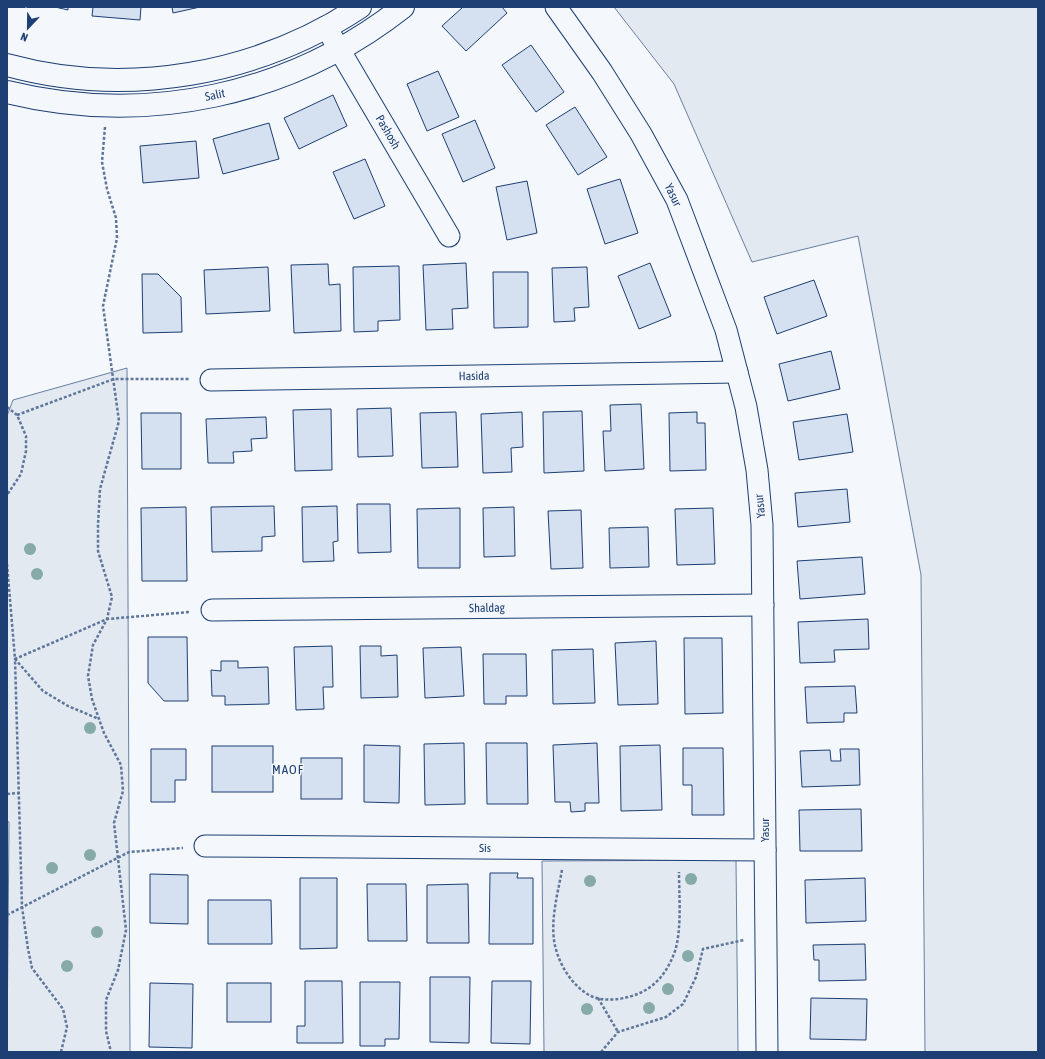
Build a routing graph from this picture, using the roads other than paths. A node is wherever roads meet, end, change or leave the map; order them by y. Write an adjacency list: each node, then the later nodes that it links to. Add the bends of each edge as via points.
1 (360, 7): 4 (street, Salit)
2 (403, 7): 5 (street, Salit, via 363,36)
3 (556, 7): 9 (street, Yasur, via 626,109 677,200 726,330)
4 (326, 27): 5 (street, Pashosh); 6 (street, Salit, via 262,56 216,70 173,78 90,79 52,75)
5 (339, 49): 7 (street, Salit, via 271,80 222,94 176,103 88,105); 8 (street, Pashosh)
6 (7, 65)
7 (7, 92)
8 (449, 236)
9 (737, 372): 10 (street, Hasida); 11 (street, Yasur, via 757,470 762,525)
10 (211, 380)
11 (763, 605): 12 (street, Shaldag); 14 (street, Yasur)
12 (212, 610)
13 (205, 846): 14 (street, Sis)
14 (765, 850): 15 (street, Yasur)
15 (767, 1052)

